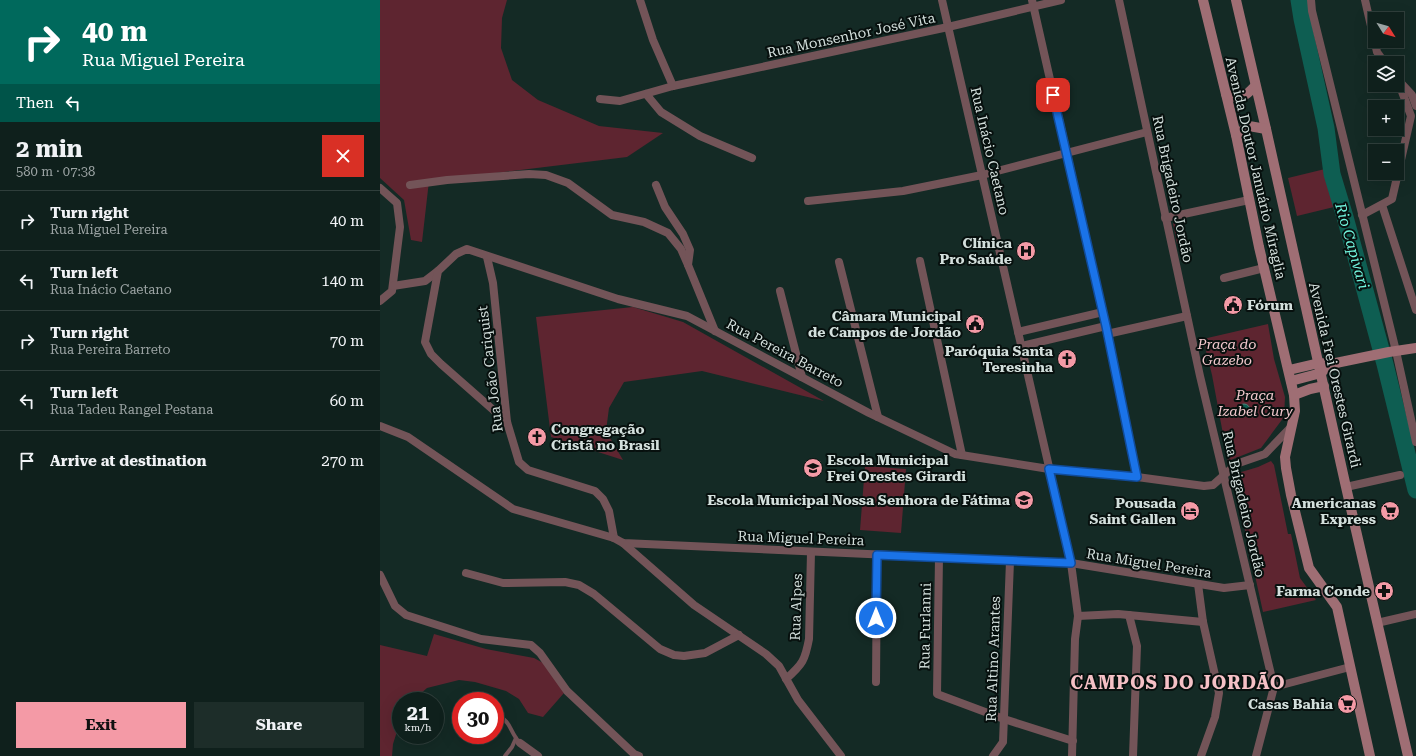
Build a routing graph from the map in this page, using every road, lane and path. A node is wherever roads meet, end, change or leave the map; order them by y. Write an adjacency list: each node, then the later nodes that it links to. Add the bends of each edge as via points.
1 (640, 0): 12 (street, via 653,40)
2 (942, 0): 10 (street, Rua Inácio Caetano)
3 (1061, 0): 9 (street, Rua Monsenhor José Vita)
4 (1119, 0): 21 (street, Rua Brigadeiro Jordão)
5 (1203, 0): 17 (main road, Avenida Doutor Januário Miraglia)
6 (1236, 0): 13 (main road, Avenida Frei Orestes Girardi)
7 (1311, 0): 32 (street)
8 (1365, 0): 11 (street)
9 (1033, 4): 10 (street, Rua Monsenhor José Vita); 23 (street)
10 (948, 27): 12 (street, Rua Monsenhor José Vita); 25 (street, Rua Inácio Caetano)
11 (1380, 56)
12 (673, 86): 16 (street, Rua Monsenhor José Vita)
13 (1255, 86): 17 (main road, via 1242,97); 20 (main road, Avenida Frei Orestes Girardi)
14 (1404, 86): 19 (street, via 1412,95)
15 (1402, 92): 31 (street, via 1411,116 1392,199)
16 (646, 94): 18 (street, Rua Monsenhor José Vita, via 620,101); 24 (street, via 661,112 700,136)
17 (1226, 94): 22 (main road, Avenida Doutor Januário Miraglia)
18 (600, 98)
19 (1416, 106)
20 (1266, 129): 22 (main road, via 1249,126); 53 (main road, Avenida Frei Orestes Girardi)
21 (1147, 132): 23 (street); 33 (street, Rua Brigadeiro Jordão)
22 (1236, 134): 29 (main road, Avenida Doutor Januário Miraglia)
23 (1066, 154): 25 (street); 45 (street)
24 (752, 158)
25 (982, 175): 30 (street, via 903,191); 49 (street, Rua Inácio Caetano)
26 (410, 185): 37 (street, via 447,180 546,175 568,183 612,215 644,222 668,233 681,249)
27 (656, 185): 37 (street, via 665,207 690,250)
28 (380, 188): 41 (street, via 397,204 400,227)
29 (1249, 200): 33 (street); 38 (main road, Avenida Doutor Januário Miraglia)
30 (808, 201)
31 (1382, 205): 32 (street); 44 (street)
32 (1362, 215): 52 (street)
33 (1165, 218): 46 (street, Rua Brigadeiro Jordão)
34 (487, 257): 39 (street, Rua Pereira Barreto, via 467,249 456,254); 48 (street, Rua Pereira Barreto, via 618,298 687,316); 60 (street, Rua João Cariquist, via 493,283)
35 (920, 261): 64 (street)
36 (839, 262): 59 (street)
37 (688, 265): 48 (street)
38 (1264, 268): 40 (street); 54 (main road, Avenida Doutor Januário Miraglia)
39 (438, 270): 41 (street, via 425,281); 60 (street, via 426,342 431,354)
40 (1224, 278)
41 (393, 286): 43 (street, via 392,291)
42 (780, 291): 55 (street)
43 (380, 301)
44 (1416, 310)
45 (1103, 312): 47 (street); 49 (street)
46 (1187, 316): 47 (street); 66 (street, Rua Brigadeiro Jordão)
47 (1106, 330): 50 (street); 68 (street)
48 (715, 331): 55 (street, Rua Pereira Barreto)
49 (1018, 332): 50 (street, Rua Inácio Caetano)
50 (1022, 346): 65 (street, Rua Inácio Caetano)
51 (1416, 348): 52 (main road)
52 (1393, 351): 53 (main road); 63 (street)
53 (1320, 368): 54 (main road); 56 (main road); 57 (main road, Avenida Frei Orestes Girardi)
54 (1289, 370): 56 (main road, Avenida Doutor Januário Miraglia)
55 (802, 377): 59 (street, Rua Pereira Barreto)
56 (1291, 381): 58 (main road, Avenida Doutor Januário Miraglia)
57 (1324, 386): 58 (main road); 69 (main road, Avenida Frei Orestes Girardi)
58 (1294, 396): 62 (main road, Avenida Doutor Januário Miraglia)
59 (878, 417): 64 (street, Rua Pereira Barreto)
60 (507, 422): 70 (street, Rua João Cariquist, via 518,462 528,470 595,491 609,511)
61 (380, 426): 70 (street, via 408,437 513,509)
62 (1292, 426): 66 (street, Rua Pereira Barreto, via 1265,454 1239,463); 87 (main road, Avenida Doutor Januário Miraglia, via 1286,457 1291,495 1309,568 1337,607)
63 (1416, 442)
64 (962, 455): 65 (street, Rua Pereira Barreto)
65 (1049, 469): 68 (street, Rua Pereira Barreto); 76 (street, Rua Inácio Caetano)
66 (1223, 475): 68 (street, Rua Pereira Barreto, via 1213,485 1204,486); 80 (street, Rua Brigadeiro Jordão)
67 (1400, 475): 69 (street)
68 (1137, 477)
69 (1346, 487): 85 (main road, Avenida Frei Orestes Girardi)
70 (614, 538): 71 (street)
71 (623, 544): 72 (street, Rua Miguel Pereira); 86 (street, via 694,605)
72 (811, 552): 73 (street, Rua Miguel Pereira); 88 (street, Rua Alpes, via 809,639 800,667)
73 (877, 555): 74 (street, Rua Miguel Pereira); 89 (street)
74 (939, 557): 75 (street, Rua Miguel Pereira); 91 (street, Rua Furlanni, via 938,694)
75 (1010, 560): 76 (street, Rua Miguel Pereira); 91 (street, Rua Altino Arantes)
76 (1071, 563): 79 (street, Rua Miguel Pereira); 83 (street, Rua Inácio Caetano)
77 (466, 573): 86 (street, via 503,583 565,582 579,585 594,594 660,649 674,655 705,653)
78 (380, 575): 97 (street, via 395,606 406,615 480,639 531,645 540,653 567,691)
79 (1198, 584): 80 (street, Rua Miguel Pereira, via 1224,588); 84 (street)
80 (1250, 585): 90 (street, Rua Brigadeiro Jordão)
81 (1416, 614): 85 (street)
82 (1129, 615): 83 (street); 84 (street); 101 (street, via 1137,646)
83 (1078, 616): 94 (street, Rua Inácio Caetano, via 1075,640)
84 (1203, 622): 102 (street, via 1219,693 1215,717)
85 (1377, 623): 105 (main road, Avenida Frei Orestes Girardi)
86 (740, 635): 88 (street, via 779,666)
87 (1350, 667): 90 (street); 104 (main road, Avenida Doutor Januário Miraglia)
88 (786, 679): 98 (street, via 798,700)
89 (876, 682)
90 (1274, 687): 103 (street, Rua Brigadeiro Jordão)
91 (1004, 719): 94 (street); 99 (street, Rua Altino Arantes, via 1003,742)
92 (504, 720): 93 (lane)
93 (518, 741): 95 (lane); 96 (street)
94 (1073, 741): 100 (street, Rua Inácio Caetano)
95 (505, 756)
96 (538, 756)
97 (639, 756)
98 (840, 756)
99 (993, 756)
100 (1072, 756)
101 (1132, 756)
102 (1201, 756)
103 (1256, 756)
104 (1370, 756)
105 (1408, 756)

